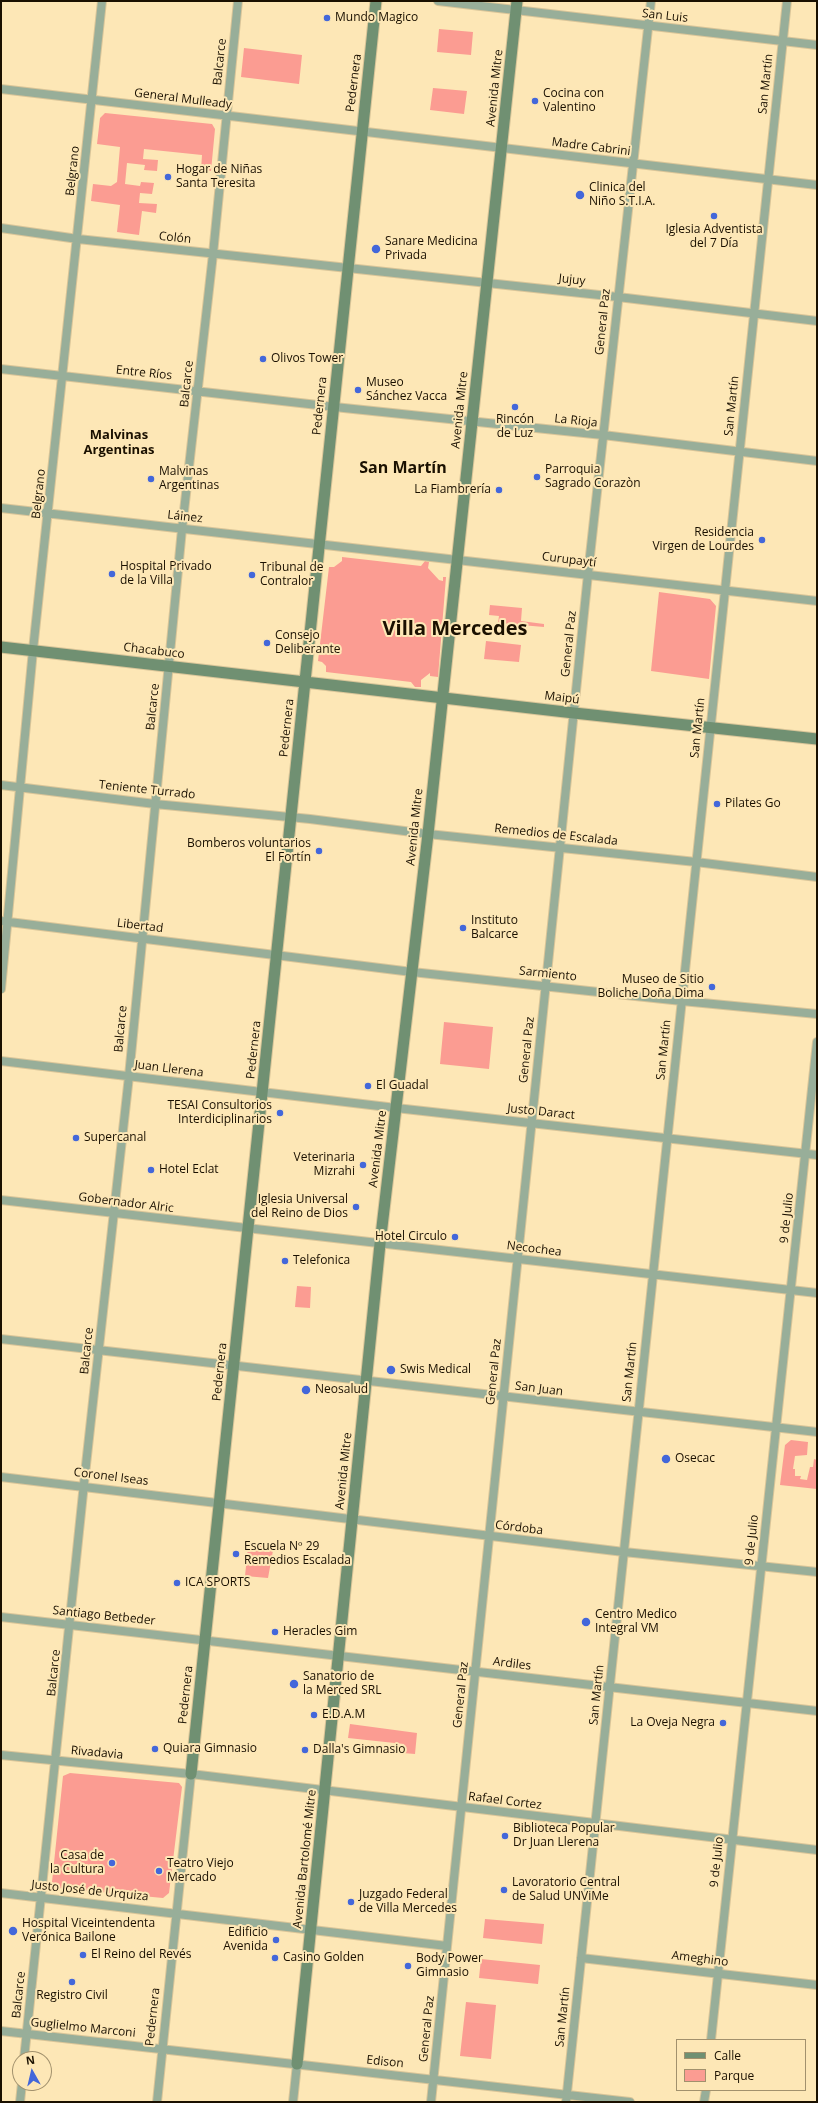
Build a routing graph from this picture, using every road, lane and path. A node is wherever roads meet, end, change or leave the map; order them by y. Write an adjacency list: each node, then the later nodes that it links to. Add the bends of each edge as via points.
1 (102, 1): 12 (street, Belgrano)
2 (238, 1): 13 (street, Balcarce)
3 (376, 1): 14 (street, Pedernera)
4 (438, 1): 7 (street, San Luis)
5 (651, 1): 8 (street, General Paz)
6 (787, 1): 9 (street, San Martín)
7 (517, 6): 8 (street, San Luis); 15 (street, Avenida Mitre)
8 (648, 26): 9 (street, San Luis); 16 (street, General Paz)
9 (783, 41): 10 (street, San Luis); 17 (street, San Martín)
10 (817, 45)
11 (1, 89): 12 (street, General Mulleady)
12 (92, 100): 13 (street, General Mulleady); 20 (street, Belgrano)
13 (226, 117): 14 (street, General Mulleady); 21 (street, Balcarce)
14 (361, 132): 15 (street, Madre Cabrini); 22 (street, Pedernera)
15 (501, 149): 16 (street, Madre Cabrini); 23 (street, Avenida Mitre)
16 (632, 164): 17 (street, Madre Cabrini); 24 (street, General Paz)
17 (768, 180): 18 (street, Madre Cabrini); 25 (street, San Martín)
18 (817, 186)
19 (1, 228): 20 (street, Colón)
20 (78, 239): 21 (street, Colón); 28 (street, Belgrano)
21 (213, 254): 22 (street, Colón); 29 (street, Balcarce)
22 (347, 269): 23 (street, Jujuy); 30 (street, Pedernera)
23 (487, 283): 24 (street, Jujuy); 31 (street, Avenida Mitre)
24 (618, 297): 25 (street, Jujuy); 32 (street, General Paz)
25 (754, 313): 26 (street, Jujuy); 33 (street, San Martín)
26 (817, 321)
27 (1, 369): 28 (street, Entre Ríos)
28 (63, 376): 29 (street, Entre Ríos); 36 (street, Belgrano)
29 (198, 390): 30 (street, Entre Ríos); 37 (street, Balcarce)
30 (332, 407): 31 (street, La Rioja); 38 (street, Pedernera)
31 (472, 422): 32 (street, La Rioja); 39 (street, Avenida Mitre)
32 (603, 435): 33 (street, La Rioja); 40 (street, General Paz)
33 (739, 452): 34 (street, La Rioja); 41 (street, San Martín)
34 (817, 461)
35 (1, 508): 36 (street, Láinez)
36 (49, 513): 37 (street, Láinez); 44 (street, Belgrano)
37 (182, 529): 38 (street, Láinez); 45 (street, Balcarce)
38 (319, 545): 39 (street, Curupaytí); 46 (street, Pedernera)
39 (457, 559): 40 (street, Curupaytí); 47 (street, Avenida Mitre)
40 (588, 574): 41 (street, Curupaytí); 48 (street, General Paz)
41 (725, 591): 42 (street, Curupaytí); 49 (street, San Martín)
42 (817, 601)
43 (1, 646): 44 (street, Chacabuco)
44 (33, 650): 45 (street, Chacabuco); 52 (street, Belgrano)
45 (169, 666): 46 (street, Chacabuco); 53 (street, Balcarce)
46 (305, 682): 47 (street, Maipú); 54 (street, Pedernera)
47 (442, 696): 48 (street, Maipú); 55 (street, Avenida Mitre)
48 (574, 713): 49 (street, Maipú); 56 (street, General Paz)
49 (710, 728): 50 (street, Maipú); 57 (street, San Martín)
50 (817, 738)
51 (1, 785): 52 (street, Teniente Turrado)
52 (21, 787): 53 (street, Teniente Turrado); 59 (street, Belgrano)
53 (155, 804): 54 (street, Teniente Turrado); 60 (street, Balcarce)
54 (292, 817): 55 (street, Remedios de Escalada); 61 (street, Pedernera)
55 (428, 834): 56 (street, Remedios de Escalada); 62 (street, Avenida Mitre)
56 (560, 848): 57 (street, Remedios de Escalada); 63 (street, General Paz)
57 (696, 862): 58 (street, Remedios de Escalada); 65 (street, San Martín)
58 (817, 876)
59 (4, 922): 60 (street, Libertad); 64 (street, Belgrano)
60 (141, 938): 61 (street, Libertad); 69 (street, Balcarce)
61 (277, 954): 62 (street, Sarmiento); 70 (street, Pedernera)
62 (412, 972): 63 (street, Sarmiento); 71 (street, Avenida Mitre)
63 (546, 986): 65 (street, Sarmiento); 72 (street, General Paz)
64 (1, 989)
65 (682, 1001): 66 (street, Sarmiento); 73 (street, San Martín)
66 (817, 1014)
67 (817, 1042): 74 (street, 9 de Julio)
68 (1, 1061): 69 (street, Juan Llerena)
69 (129, 1076): 70 (street, Juan Llerena); 77 (street, Balcarce)
70 (263, 1092): 71 (street, Justo Daract); 78 (street, Pedernera)
71 (396, 1108): 72 (street, Justo Daract); 79 (street, Avenida Mitre)
72 (532, 1123): 73 (street, Justo Daract); 80 (street, General Paz)
73 (667, 1138): 74 (street, Justo Daract); 81 (street, San Martín)
74 (805, 1153): 75 (street, Justo Daract); 82 (street, 9 de Julio)
75 (817, 1155)
76 (1, 1200): 77 (street, Gobernador Alric)
77 (114, 1213): 78 (street, Gobernador Alric); 85 (street, Balcarce)
78 (248, 1229): 79 (street, Necochea); 86 (street, Pedernera)
79 (380, 1244): 80 (street, Necochea); 87 (street, Avenida Mitre)
80 (518, 1260): 81 (street, Necochea); 88 (street, General Paz)
81 (653, 1275): 82 (street, Necochea); 89 (street, San Martín)
82 (791, 1290): 83 (street, Necochea); 90 (street, 9 de Julio)
83 (817, 1293)
84 (1, 1339): 85 (street, San Juan)
85 (99, 1350): 86 (street, San Juan); 93 (street, Balcarce)
86 (234, 1366): 87 (street, San Juan); 94 (street, Pedernera)
87 (368, 1380): 88 (street, San Juan); 95 (street, Avenida Mitre)
88 (504, 1397): 89 (street, San Juan); 96 (street, General Paz)
89 (638, 1413): 90 (street, San Juan); 97 (street, San Martín)
90 (776, 1428): 91 (street, San Juan); 98 (street, 9 de Julio)
91 (817, 1432)
92 (1, 1477): 93 (street, Coronel Iseas)
93 (84, 1486): 94 (street, Coronel Iseas); 101 (street, Balcarce)
94 (219, 1502): 95 (street, Córdoba); 102 (street, Pedernera)
95 (352, 1519): 96 (street, Córdoba); 103 (street, Avenida Mitre)
96 (489, 1536): 97 (street, Córdoba); 104 (street, General Paz)
97 (624, 1552): 98 (street, Córdoba); 105 (street, San Martín)
98 (761, 1565): 99 (street, Córdoba); 106 (street, 9 de Julio)
99 (817, 1572)
100 (1, 1617): 101 (street, Santiago Betbeder)
101 (71, 1625): 102 (street, Santiago Betbeder); 109 (street, Balcarce)
102 (205, 1640): 103 (street, Ardiles); 110 (street, Pedernera)
103 (340, 1656): 104 (street, Ardiles); 111 (street, Avenida Bartolomé Mitre)
104 (475, 1672): 105 (street, Ardiles); 112 (street, General Paz)
105 (609, 1687): 106 (street, Ardiles); 113 (street, San Martín)
106 (746, 1703): 107 (street, Ardiles); 114 (street, 9 de Julio)
107 (817, 1711)
108 (1, 1755): 109 (street, Rivadavia)
109 (56, 1761): 110 (street, Rivadavia); 117 (street, Balcarce)
110 (191, 1774): 111 (street, Rafael Cortez); 118 (street, Pedernera)
111 (325, 1791): 112 (street, Rafael Cortez); 119 (street, Avenida Bartolomé Mitre)
112 (462, 1808): 113 (street, Rafael Cortez); 120 (street, General Paz)
113 (595, 1824): 114 (street, Rafael Cortez); 121 (street, San Martín)
114 (731, 1840): 115 (street, Rafael Cortez); 122 (street, 9 de Julio)
115 (817, 1850)
116 (1, 1893): 117 (street, Justo José de Urquiza)
117 (43, 1898): 118 (street, Justo José de Urquiza); 125 (street, Balcarce)
118 (176, 1913): 119 (street, Justo José de Urquiza); 127 (street, Pedernera)
119 (310, 1929): 120 (street, Justo José de Urquiza); 129 (street, Avenida Bartolomé Mitre)
120 (447, 1946): 130 (street, General Paz)
121 (581, 1958): 122 (street, Ameghino); 133 (street, San Martín)
122 (717, 1974): 123 (street, Ameghino); 126 (street, 9 de Julio)
123 (817, 1985)
124 (1, 2031): 125 (street, Guglielmo Marconi)
125 (27, 2034): 127 (street, Guglielmo Marconi); 128 (street, Balcarce)
126 (711, 2039)
127 (162, 2049): 129 (street, Edison); 135 (street, Pedernera)
128 (25, 2051)
129 (297, 2064): 130 (street, Edison); 136 (street)
130 (434, 2080): 133 (street, Edison); 137 (street, General Paz)
131 (21, 2091): 134 (street)
132 (706, 2091): 139 (street)
133 (566, 2098): 138 (street, Edison)
134 (20, 2102)
135 (157, 2102)
136 (293, 2102)
137 (432, 2102)
138 (630, 2102)
139 (704, 2102)

